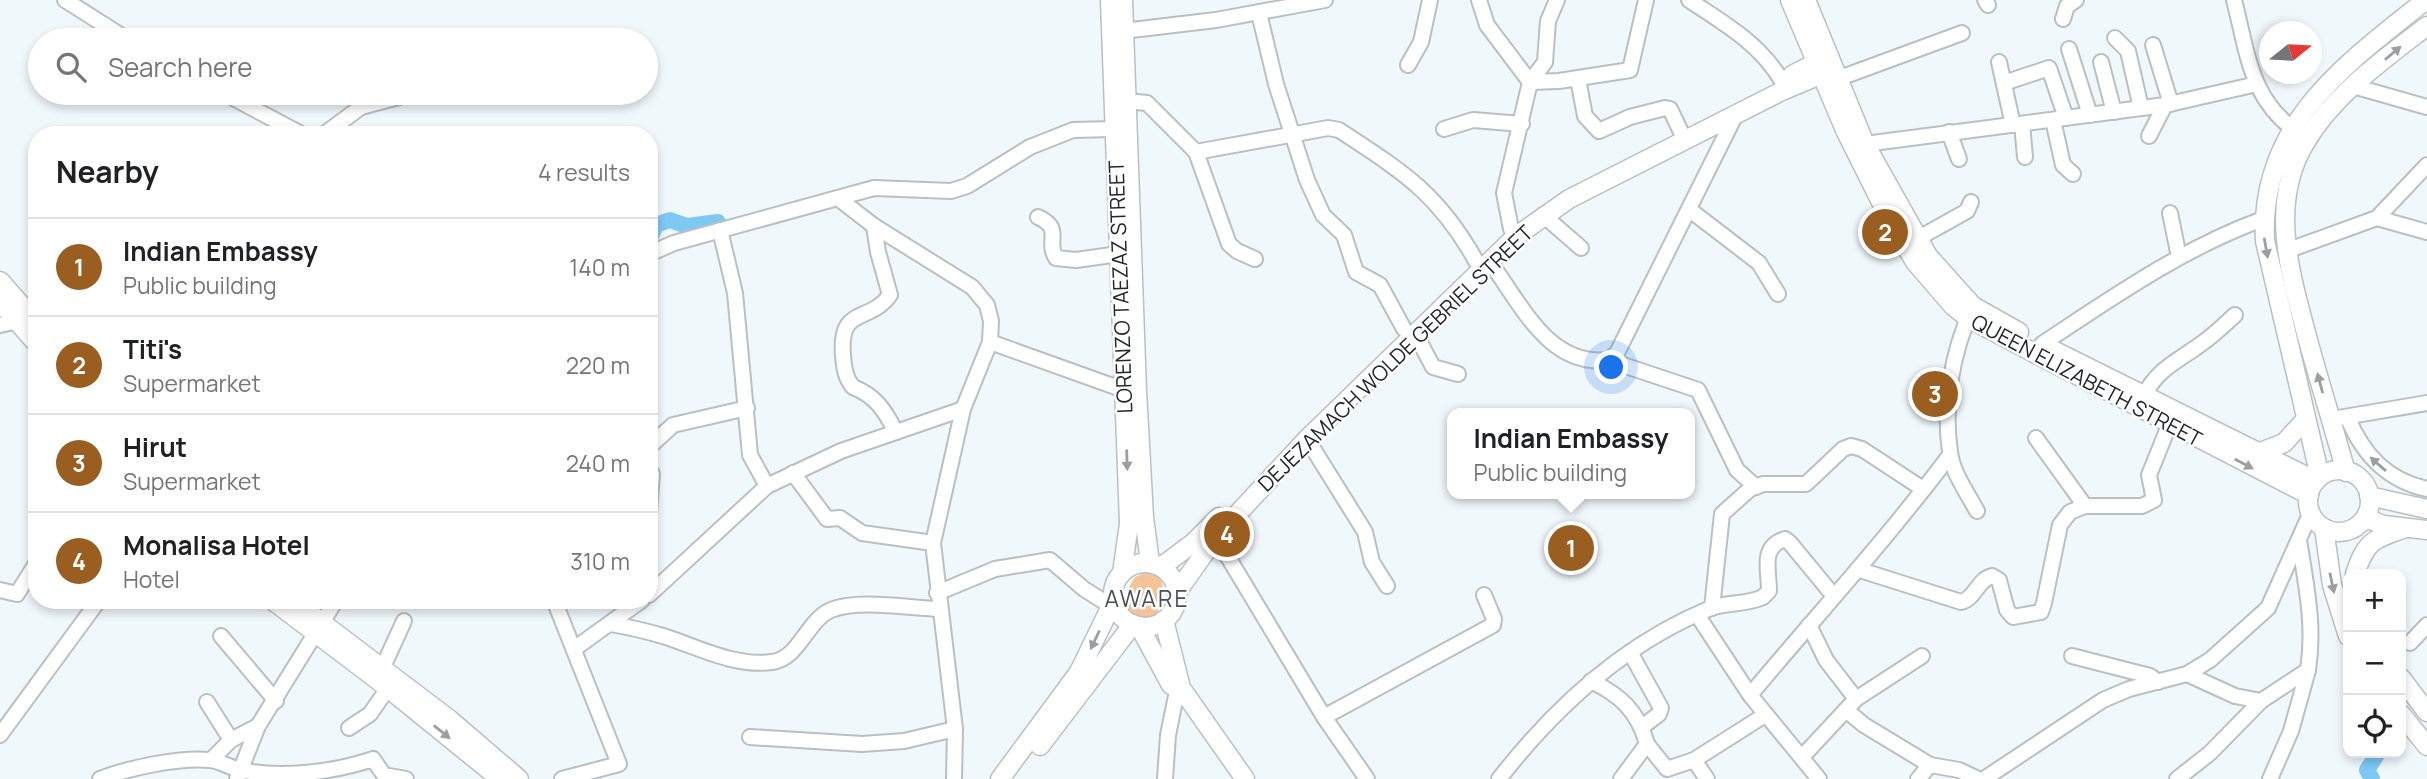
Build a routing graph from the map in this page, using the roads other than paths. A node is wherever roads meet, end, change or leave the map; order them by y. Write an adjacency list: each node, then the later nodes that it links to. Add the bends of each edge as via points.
1 (65, 0): 18 (street)
2 (1110, 0): 49 (main road, LORENZO TAEZAZ STREET)
3 (1123, 0): 19 (main road, LORENZO TAEZAZ STREET)
4 (1325, 0): 15 (street)
5 (1430, 0): 26 (street, via 1421,42)
6 (1479, 0): 30 (street, via 1487,25)
7 (1557, 0): 30 (street, via 1548,21 1545,62)
8 (1646, 0): 28 (street, via 1630,71)
9 (1689, 0): 29 (street, via 1762,52)
10 (1790, 0): 27 (main road, QUEEN ELIZABETH STREET)
11 (1806, 0): 27 (main road, QUEEN ELIZABETH STREET)
12 (2076, 0): 16 (street, via 2067,6)
13 (2234, 0): 32 (street)
14 (2426, 0): 48 (main road, via 2329,82)
15 (1259, 13): 19 (street); 53 (street)
16 (2063, 19)
17 (2427, 26): 33 (main road, one-way to 17)
18 (109, 28)
19 (1123, 31): 34 (main road, LORENZO TAEZAZ STREET)
20 (1962, 33): 27 (street)
21 (2115, 38): 39 (street, via 2128,51)
22 (2153, 45): 35 (street)
23 (2069, 49): 41 (street)
24 (1998, 62): 31 (street)
25 (2101, 62): 40 (street)
26 (1408, 65)
27 (1828, 68): 29 (main road, DEJEZAMACH WOLDE GEBRIEL STREET); 42 (main road, DEJEZAMACH WOLDE GEBRIEL STREET); 56 (main road, QUEEN ELIZABETH STREET); 86 (main road, QUEEN ELIZABETH STREET, via 1845,130 1915,262 1932,284)
28 (1578, 79): 30 (street); 51 (street, via 1585,116 1599,131 1665,108 1670,109)
29 (1782, 81): 51 (main road, DEJEZAMACH WOLDE GEBRIEL STREET)
30 (1531, 82): 44 (street)
31 (2004, 82): 43 (street, via 2049,68); 45 (street)
32 (2257, 84): 35 (street); 48 (street, via 2264,102)
33 (2353, 86): 38 (street); 55 (main road)
34 (1126, 101): 57 (street, via 1147,103); 61 (main road, LORENZO TAEZAZ STREET)
35 (2168, 104): 39 (street); 54 (street)
36 (247, 105): 46 (street)
37 (369, 105): 47 (street)
38 (2427, 107)
39 (2141, 108): 40 (street)
40 (2114, 112): 41 (street)
41 (2090, 115): 43 (street)
42 (1735, 116): 65 (street); 67 (main road, DEJEZAMACH WOLDE GEBRIEL STREET)
43 (2059, 119): 45 (street); 62 (street, via 2063,165)
44 (1522, 124): 50 (street, via 1473,120); 72 (street, via 1504,193)
45 (2017, 124): 52 (street); 58 (street)
46 (286, 126)
47 (335, 126)
48 (2291, 128): 55 (street); 70 (main road, via 2274,165)
49 (1113, 129): 61 (main road, LORENZO TAEZAZ STREET); 63 (street, via 1073,130 1030,147 967,186 950,191 888,187)
50 (1444, 130)
51 (1681, 132): 72 (main road, DEJEZAMACH WOLDE GEBRIEL STREET, via 1568,190)
52 (1949, 132): 56 (street); 59 (street)
53 (1293, 135): 57 (street); 82 (street, via 1339,130 1408,176 1439,205); 90 (street, via 1319,208 1344,235 1356,272 1380,285)
54 (2149, 136)
55 (2307, 139): 78 (main road, via 2289,185)
56 (1865, 144): 75 (main road, QUEEN ELIZABETH STREET)
57 (1196, 152): 81 (street, via 1229,243)
58 (2025, 157)
59 (1959, 159)
60 (2427, 164): 69 (street)
61 (1122, 174): 79 (main road, LORENZO TAEZAZ STREET); 128 (main road, LORENZO TAEZAZ STREET, via 1144,517)
62 (2073, 174)
63 (839, 199): 71 (street); 73 (street)
64 (1971, 202): 75 (street, via 1967,211)
65 (1690, 210): 84 (street, via 1759,263); 94 (street, via 1617,353)
66 (2171, 214): 80 (street)
67 (1543, 215): 76 (street); 82 (main road, DEJEZAMACH WOLDE GEBRIEL STREET)
68 (1038, 217): 79 (street, via 1054,232 1056,258)
69 (2377, 218): 74 (street); 78 (street)
70 (2263, 219): 80 (street); 102 (main road, one-way to 102, via 2273,285)
71 (874, 226): 92 (street, via 972,287 987,305); 104 (street, via 890,295 853,317 845,327 844,368 853,387 879,403)
72 (1511, 229): 82 (main road, DEJEZAMACH WOLDE GEBRIEL STREET)
73 (720, 230): 77 (street); 99 (street, via 735,293)
74 (2427, 232)
75 (1917, 239): 86 (main road, QUEEN ELIZABETH STREET)
76 (1581, 248)
77 (658, 251)
78 (2286, 251): 101 (main road, one-way to 78)
79 (1119, 254): 96 (main road, LORENZO TAEZAZ STREET)
80 (2179, 257): 93 (street)
81 (1255, 259)
82 (1483, 261): 90 (main road, DEJEZAMACH WOLDE GEBRIEL STREET); 94 (street, via 1543,337 1580,358)
83 (0, 281): 87 (main road)
84 (1778, 294)
85 (0, 302): 89 (main road)
86 (1970, 312): 93 (main road, QUEEN ELIZABETH STREET); 103 (main road, QUEEN ELIZABETH STREET); 109 (street, via 1949,394)
87 (28, 313)
88 (2235, 315): 97 (street, via 2152,378)
89 (9, 323): 91 (main road)
90 (1409, 331): 95 (street, via 1433,367); 107 (main road, DEJEZAMACH WOLDE GEBRIEL STREET); 128 (main road, DEJEZAMACH WOLDE GEBRIEL STREET, via 1298,432 1208,529)
91 (28, 337)
92 (990, 342): 96 (street); 100 (street)
93 (2042, 344): 97 (main road, QUEEN ELIZABETH STREET)
94 (1608, 360): 113 (street, via 1698,390 1737,470)
95 (1458, 374)
96 (1124, 390): 132 (main road, LORENZO TAEZAZ STREET, one-way to 132, via 1129,524)
97 (2144, 396): 108 (main road, QUEEN ELIZABETH STREET)
98 (2427, 403): 101 (street)
99 (747, 408): 106 (street, via 673,425); 112 (street, via 750,455)
100 (963, 408): 104 (street); 127 (street)
101 (2339, 418): 110 (main road); 115 (street, one-way to 101, via 2400,481 2375,461)
102 (2305, 420): 108 (main road, via 2284,443); 116 (main road)
103 (2170, 423): 116 (main road, QUEEN ELIZABETH STREET, one-way to 116); 118 (street, via 2150,475 2154,500 2142,506)
104 (896, 432): 111 (street, via 841,450)
105 (2036, 438): 118 (street)
106 (658, 439)
107 (1307, 439): 125 (main road, DEJEZAMACH WOLDE GEBRIEL STREET); 134 (street, via 1365,532 1371,562)
108 (2258, 453): 116 (main road, QUEEN ELIZABETH STREET)
109 (1950, 454): 114 (street); 120 (street)
110 (2346, 471): 116 (main road, via 2328,473); 117 (main road, via 2362,481)
111 (793, 473): 112 (street); 127 (street, via 827,519 840,519 862,533)
112 (767, 486): 135 (street)
113 (1756, 487): 114 (street, via 1806,484 1851,446); 142 (street, via 1721,514)
114 (1923, 489): 131 (street)
115 (2427, 489)
116 (2314, 492): 122 (main road); 126 (street)
117 (2369, 496): 119 (main road); 121 (main road)
118 (2085, 506): 131 (street, via 2070,513 2060,525 2044,603 2035,615 2013,617 1999,580 1992,576 1961,602)
119 (2427, 509)
120 (1977, 511)
121 (2359, 524): 122 (main road, via 2344,532); 123 (main road); 129 (main road)
122 (2324, 528): 158 (main road, one-way to 158, via 2332,585)
123 (2406, 528): 124 (main road); 130 (main road, via 2375,538 2366,546)
124 (2427, 530)
125 (1216, 537): 137 (main road, DEJEZAMACH WOLDE GEBRIEL STREET); 180 (street)
126 (2299, 540): 166 (street, via 2310,609); 167 (street, via 2275,597 2261,617)
127 (933, 543): 138 (street)
128 (1156, 565): 132 (main road, via 1135,565); 137 (main road, via 1169,574)
129 (2354, 569)
130 (2356, 569)
131 (1860, 570): 140 (street)
132 (1122, 573): 141 (main road)
133 (28, 576): 136 (street, via 17,594)
134 (1387, 586)
135 (658, 587)
136 (0, 590)
137 (1177, 592): 151 (main road, via 1172,613)
138 (937, 593): 141 (street, via 995,569 1050,560 1084,589); 149 (street)
139 (1485, 595): 180 (street, via 1493,625)
140 (1833, 595): 142 (street, via 1785,539 1769,545 1769,591 1763,597); 155 (street)
141 (1112, 603): 154 (main road); 207 (main road, one-way to 207, via 1079,672)
142 (1712, 608): 150 (street)
143 (92, 609): 186 (street)
144 (286, 609): 157 (main road)
145 (300, 609): 157 (main road)
146 (331, 609): 157 (street)
147 (558, 609): 161 (street)
148 (630, 609): 153 (street)
149 (939, 609): 153 (street, via 852,606 832,610 816,620 789,653 770,663 726,658); 185 (street)
150 (1698, 616): 162 (street); 172 (street)
151 (1164, 620): 154 (main road, via 1157,625); 211 (main road, via 1181,688)
152 (404, 621): 165 (street)
153 (611, 624): 161 (street)
154 (1136, 625): 173 (main road); 208 (main road)
155 (1809, 625): 172 (street); 177 (street)
156 (2427, 625): 160 (street)
157 (320, 630): 165 (main road); 171 (main road); 174 (street)
158 (2347, 632)
159 (221, 636): 174 (street)
160 (2410, 643)
161 (574, 649): 205 (street, via 619,764)
162 (1630, 652): 168 (street); 183 (street, via 1661,708)
163 (1922, 656): 177 (street)
164 (2073, 656): 169 (street)
165 (382, 669): 204 (main road)
166 (2308, 670): 175 (street); 220 (street, via 2291,731)
167 (2187, 674): 169 (street); 175 (street, via 2235,696)
168 (1591, 681): 183 (street, via 1626,701); 213 (street, via 1550,716)
169 (2158, 682): 198 (street, via 2103,700)
170 (2406, 685): 178 (main road)
171 (388, 688): 184 (street, via 370,714); 203 (main road, one-way to 203)
172 (1750, 695): 179 (street)
173 (1176, 696): 209 (street); 210 (main road)
174 (276, 701): 182 (street)
175 (2261, 701): 196 (street)
176 (207, 702): 188 (street)
177 (1851, 705): 191 (street); 194 (street, via 1864,725)
178 (2427, 712)
179 (1765, 715): 191 (street); 193 (street)
180 (1324, 717): 212 (street)
181 (2406, 720): 190 (main road)
182 (258, 726): 188 (street); 200 (street)
183 (1642, 727): 189 (street)
184 (349, 728)
185 (955, 729): 187 (street, via 904,741 862,744); 206 (street)
186 (0, 735)
187 (750, 737)
188 (231, 740): 192 (street)
189 (1647, 744): 193 (street, via 1667,769); 214 (street)
190 (2427, 746)
191 (1802, 757): 216 (street)
192 (211, 760): 197 (street); 200 (street)
193 (1694, 760): 215 (street)
194 (1930, 765): 217 (street); 218 (street, via 1959,769)
195 (354, 772): 199 (street); 202 (street, via 375,760 384,775)
196 (2199, 772): 219 (street)
197 (143, 773): 201 (street)
198 (2006, 773): 218 (street)
199 (320, 774): 200 (street)
200 (239, 775)
201 (101, 779)
202 (406, 779)
203 (500, 779)
204 (519, 779)
205 (562, 779)
206 (954, 779)
207 (1000, 779)
208 (1014, 779)
209 (1165, 779)
210 (1233, 779)
211 (1245, 779)
212 (1367, 779)
213 (1499, 779)
214 (1621, 779)
215 (1707, 779)
216 (1819, 779)
217 (1918, 779)
218 (1981, 779)
219 (2178, 779)
220 (2270, 779)

